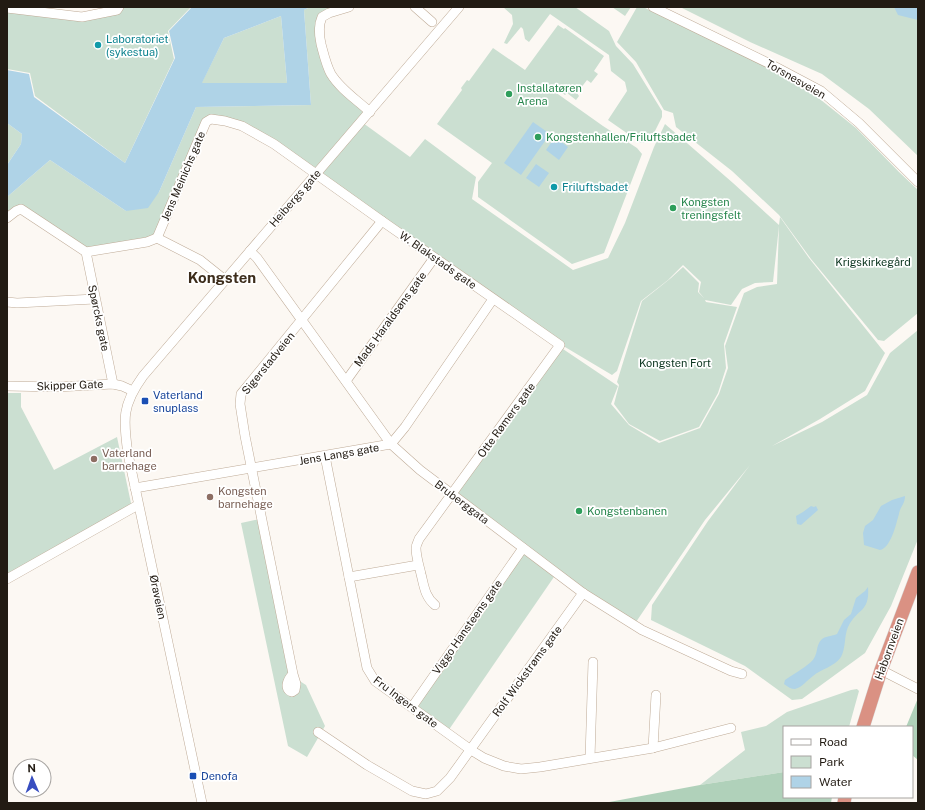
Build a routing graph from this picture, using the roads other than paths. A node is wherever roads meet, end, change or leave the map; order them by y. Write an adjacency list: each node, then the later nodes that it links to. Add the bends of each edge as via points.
1 (84, 7): 8 (street)
2 (119, 7): 8 (street, via 117,10)
3 (349, 7): 10 (street, via 322,17 319,28 321,42 331,75)
4 (415, 7): 9 (street)
5 (459, 7): 10 (street, Heibergs gate)
6 (653, 7): 13 (street, Torsnesveien, via 820,91 859,123)
7 (7, 8): 8 (street)
8 (82, 17)
9 (432, 22)
10 (370, 112): 12 (street, Heibergs gate)
11 (214, 119): 12 (street, W. Blakstads gate, via 250,130); 16 (street, Jens Meinichs gate, via 206,122)
12 (316, 174): 15 (street, W. Blakstads gate); 17 (street, Heibergs gate)
13 (918, 182)
14 (7, 218): 18 (street, via 21,209)
15 (382, 221): 19 (street, W. Blakstads gate); 24 (street, Sigerstadveien)
16 (157, 238): 18 (street); 20 (street, via 200,260)
17 (250, 251): 20 (street, Heibergs gate); 24 (street, Bruberggata)
18 (86, 252): 21 (street, Spørcks gate)
19 (434, 258): 22 (street, W. Blakstads gate); 26 (street, Mads Haraldsøns gate)
20 (225, 280): 29 (street, Heibergs gate)
21 (95, 299): 23 (street); 27 (street, Spørcks gate)
22 (493, 299): 25 (street, W. Blakstads gate); 30 (street, Jens Langs gate)
23 (7, 302)
24 (302, 320): 26 (street, Bruberggata); 32 (street, Sigerstadveien, via 240,394)
25 (560, 345): 34 (street, Otte Rømers gate)
26 (346, 381): 30 (street, Bruberggata)
27 (113, 384): 28 (street, Skipper Gate); 29 (street, Skipper Gate)
28 (7, 386)
29 (133, 391): 33 (street, Øraveien, via 124,420)
30 (391, 444): 31 (street, Jens Langs gate); 34 (street, Bruberggata)
31 (325, 456): 32 (street, Jens Langs gate); 39 (street, Fru Ingers gate)
32 (252, 469): 33 (street, Jens Langs gate); 45 (street, Sigerstadveien)
33 (135, 488): 35 (street, Øraveien)
34 (452, 494): 36 (street, Bruberggata); 37 (street, Otte Rømers gate, via 418,539)
35 (138, 505): 40 (street); 56 (street, Øraveien)
36 (523, 548): 41 (street, Bruberggata); 49 (street, Viggo Hansteens gate)
37 (418, 565): 39 (street); 42 (street, Otte Rømers gate, via 424,590 431,602)
38 (918, 572): 44 (highway, Habornveien)
39 (349, 577): 49 (street, Fru Ingers gate, via 367,668 375,681)
40 (7, 579)
41 (583, 593): 46 (street, Bruberggata, via 642,630); 54 (street, Rolf Wickstrøms gate)
42 (436, 605)
43 (593, 662): 55 (street)
44 (881, 670): 47 (street); 50 (highway, Habornveien)
45 (293, 674)
46 (742, 674)
47 (918, 689)
48 (656, 695): 53 (street)
49 (412, 707): 54 (street, Fru Ingers gate)
50 (863, 726)
51 (731, 728): 53 (street, Fru Ingers gate)
52 (318, 732): 54 (street, Rolf Wickstrøms gate, via 412,791 426,794 437,791)
53 (652, 748): 55 (street, Fru Ingers gate)
54 (471, 750): 55 (street, Fru Ingers gate, via 504,766 521,768)
55 (590, 758)
56 (202, 803)

